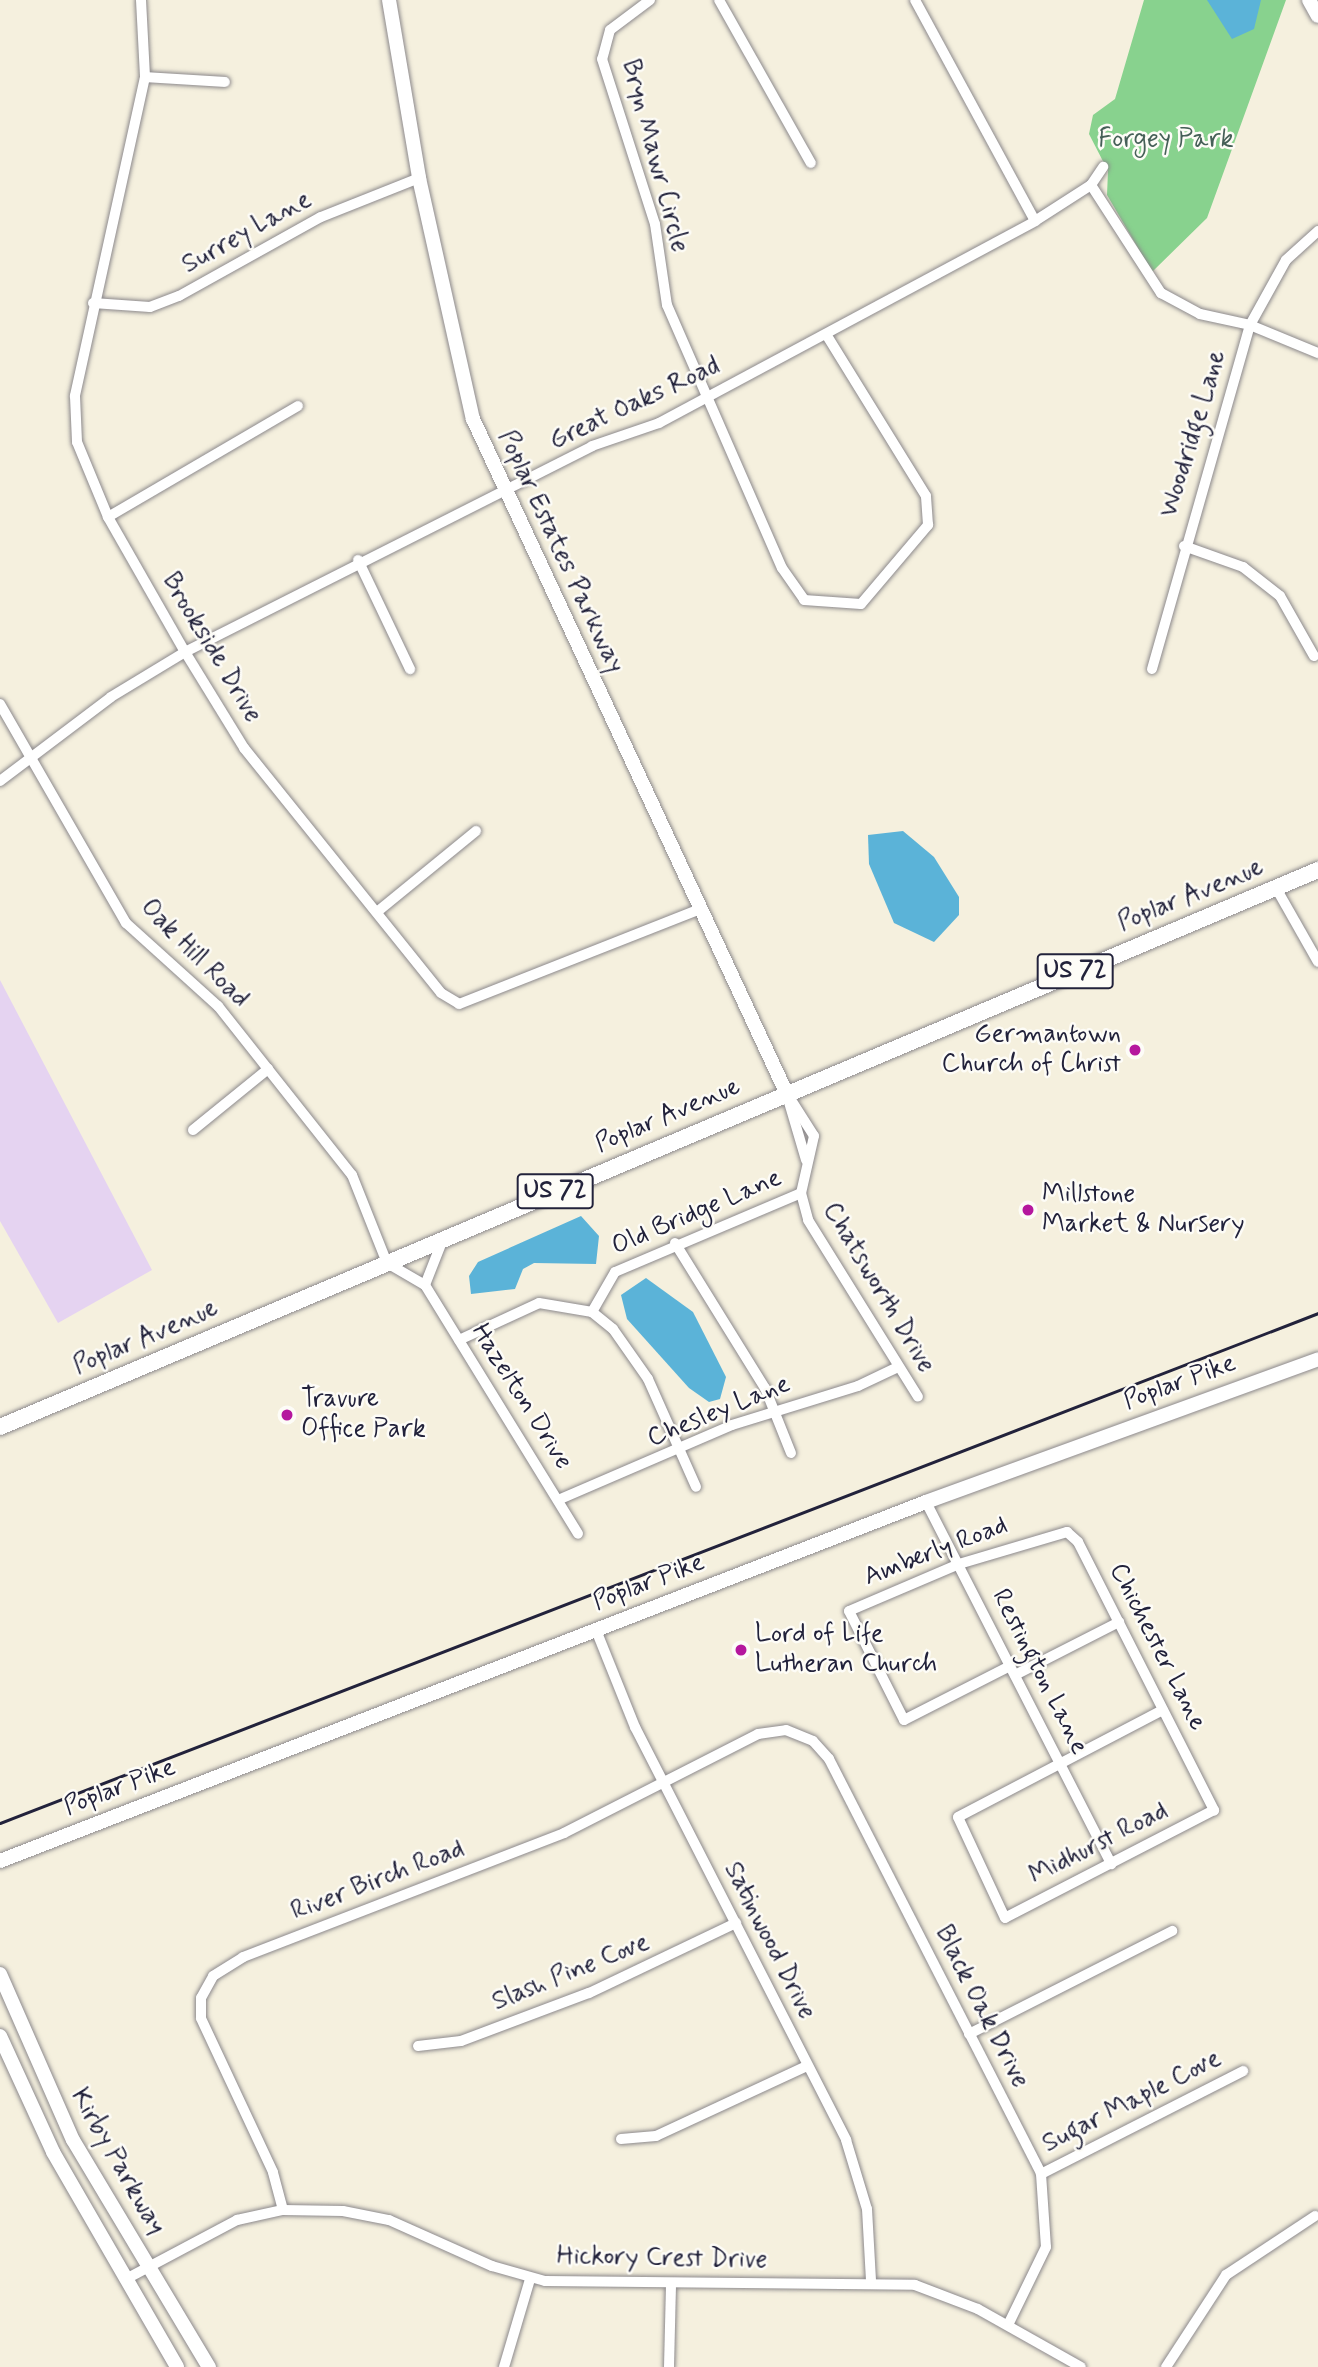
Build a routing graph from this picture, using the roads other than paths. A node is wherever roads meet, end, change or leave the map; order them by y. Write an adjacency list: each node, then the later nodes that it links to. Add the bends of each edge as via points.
1 (141, 0): 8 (street, Brookside Drive)
2 (389, 0): 12 (main road, Poplar Estates Parkway)
3 (719, 0): 10 (street)
4 (915, 0): 14 (street)
5 (1309, 0): 7 (main road)
6 (649, 1): 20 (street, Bryn Mawr Circle, via 610,30 602,59 655,224 667,305)
7 (1318, 16)
8 (145, 77): 9 (street); 16 (street, Brookside Drive)
9 (225, 82)
10 (811, 163)
11 (1103, 167): 13 (street, Great Oaks Road)
12 (419, 178): 16 (street, Surrey Lane, via 321,217 150,307); 22 (main road, Poplar Estates Parkway, via 456,366)
13 (1091, 185): 14 (street, Great Oaks Road); 17 (street, via 1161,293 1200,314)
14 (1035, 221): 18 (street, Great Oaks Road)
15 (1318, 232): 17 (street, Woodridge Lane, via 1286,260)
16 (93, 303): 23 (street, Brookside Drive, via 75,396 76,442)
17 (1250, 325): 19 (street); 24 (street, Woodridge Lane)
18 (826, 334): 20 (street, Great Oaks Road); 20 (street, Bryn Mawr Circle, via 926,496 928,525 861,604 809,602 782,568)
19 (1318, 354)
20 (706, 398): 22 (street, Great Oaks Road)
21 (298, 406): 23 (street)
22 (505, 493): 25 (street, Great Oaks Road); 36 (main road, Poplar Estates Parkway)
23 (108, 517): 26 (street, Brookside Drive)
24 (1184, 546): 27 (street, via 1243,567 1280,596); 29 (street, Woodridge Lane)
25 (358, 560): 26 (street, Great Oaks Road); 28 (street)
26 (185, 652): 31 (street, Great Oaks Road); 37 (street, Brookside Drive, via 244,748)
27 (1314, 656)
28 (411, 669)
29 (1152, 669)
30 (0, 704): 31 (street, Oak Hill Road)
31 (33, 757): 32 (street, Great Oaks Road); 39 (street, Oak Hill Road, via 125,923 189,975)
32 (0, 781)
33 (475, 831): 37 (street)
34 (1318, 870): 35 (main road, Poplar Avenue / US 72)
35 (1276, 888): 38 (street); 40 (main road, Poplar Avenue / US 72)
36 (698, 910): 37 (street, Brookside Drive, via 459,1004 441,993); 40 (main road, Poplar Estates Parkway)
37 (377, 912)
38 (1318, 962)
39 (268, 1069): 41 (street); 46 (street, Oak Hill Road, via 352,1175)
40 (786, 1092): 42 (street, Chatsworth Drive); 42 (street, Chatsworth Drive, via 811,1126); 44 (main road, Poplar Avenue / US 72)
41 (193, 1130)
42 (806, 1162): 43 (street, Chatsworth Drive)
43 (801, 1193): 45 (street, Old Bridge Lane); 51 (street, Chatsworth Drive, via 819,1242 877,1323)
44 (443, 1239): 46 (main road, Poplar Avenue / US 72); 47 (street)
45 (675, 1243): 48 (street, Old Bridge Lane, via 615,1272); 53 (street)
46 (387, 1263): 47 (street, Hazelton Drive); 54 (main road, Poplar Avenue / US 72)
47 (425, 1285): 49 (street, Hazelton Drive)
48 (592, 1312): 49 (street, via 539,1303); 55 (street, via 613,1329 648,1379)
49 (459, 1340): 58 (street, Hazelton Drive)
50 (1318, 1359): 59 (main road, Poplar Pike)
51 (898, 1367): 52 (street, Chatsworth Drive); 53 (street, Chesley Lane, via 858,1386)
52 (918, 1396)
53 (775, 1410): 55 (street, Chesley Lane); 56 (street)
54 (0, 1427)
55 (682, 1448): 57 (street); 58 (street, Chesley Lane)
56 (791, 1452)
57 (696, 1487)
58 (558, 1500): 60 (street, Hazelton Drive)
59 (926, 1502): 62 (street, Restington Lane); 64 (main road, Poplar Pike)
60 (578, 1534)
61 (1041, 1536): 62 (street, Amberly Road); 63 (street, Chichester Lane, via 1073,1536)
62 (958, 1564): 65 (street, Restington Lane); 65 (street, Amberly Road, via 849,1611 904,1720)
63 (1119, 1622): 65 (street); 66 (street, Chichester Lane)
64 (596, 1630): 69 (street, Satinwood Drive); 71 (main road, Poplar Pike)
65 (1013, 1671): 68 (street, Restington Lane)
66 (1163, 1710): 68 (street); 70 (street, Chichester Lane)
67 (792, 1731): 69 (street, River Birch Road, via 758,1734); 76 (street, Black Oak Drive, via 829,1759)
68 (1060, 1764): 72 (street, Restington Lane); 72 (street, Midhurst Road, via 958,1817 1005,1918)
69 (663, 1783): 73 (street, Satinwood Drive); 83 (street, River Birch Road, via 553,1838 243,1957 213,1976 201,1998 201,2018 273,2172)
70 (1214, 1810): 72 (street, Midhurst Road)
71 (0, 1861)
72 (1111, 1864)
73 (736, 1923): 78 (street, Slash Pine Cove, via 589,1993 461,2041); 79 (street, Satinwood Drive)
74 (1172, 1931): 76 (street)
75 (0, 1973): 85 (main road, Kirby Parkway, via 51,2097)
76 (969, 2034): 82 (street, Black Oak Drive)
77 (0, 2036): 87 (main road, Kirby Parkway, via 53,2152)
78 (418, 2046)
79 (807, 2066): 81 (street, via 656,2136); 88 (street, Satinwood Drive, via 858,2173 869,2224)
80 (1244, 2071): 82 (street, Sugar Maple Cove)
81 (621, 2139)
82 (1041, 2174): 90 (street, Black Oak Drive, via 1046,2247)
83 (283, 2210): 85 (street, Hickory Crest Drive, via 220,2227); 86 (street, Hickory Crest Drive, via 379,2217)
84 (1315, 2216): 96 (street, via 1226,2275)
85 (149, 2266): 87 (street, Hickory Crest Drive); 92 (main road, Kirby Parkway)
86 (530, 2278): 89 (street, Hickory Crest Drive); 93 (street)
87 (126, 2279): 91 (main road, Kirby Parkway)
88 (871, 2281): 89 (street, Hickory Crest Drive); 90 (street, Hickory Crest Drive, via 936,2291)
89 (671, 2285): 94 (street)
90 (1008, 2325): 95 (street, Hickory Crest Drive)
91 (177, 2367)
92 (209, 2367)
93 (504, 2367)
94 (669, 2367)
95 (1081, 2367)
96 (1166, 2367)

